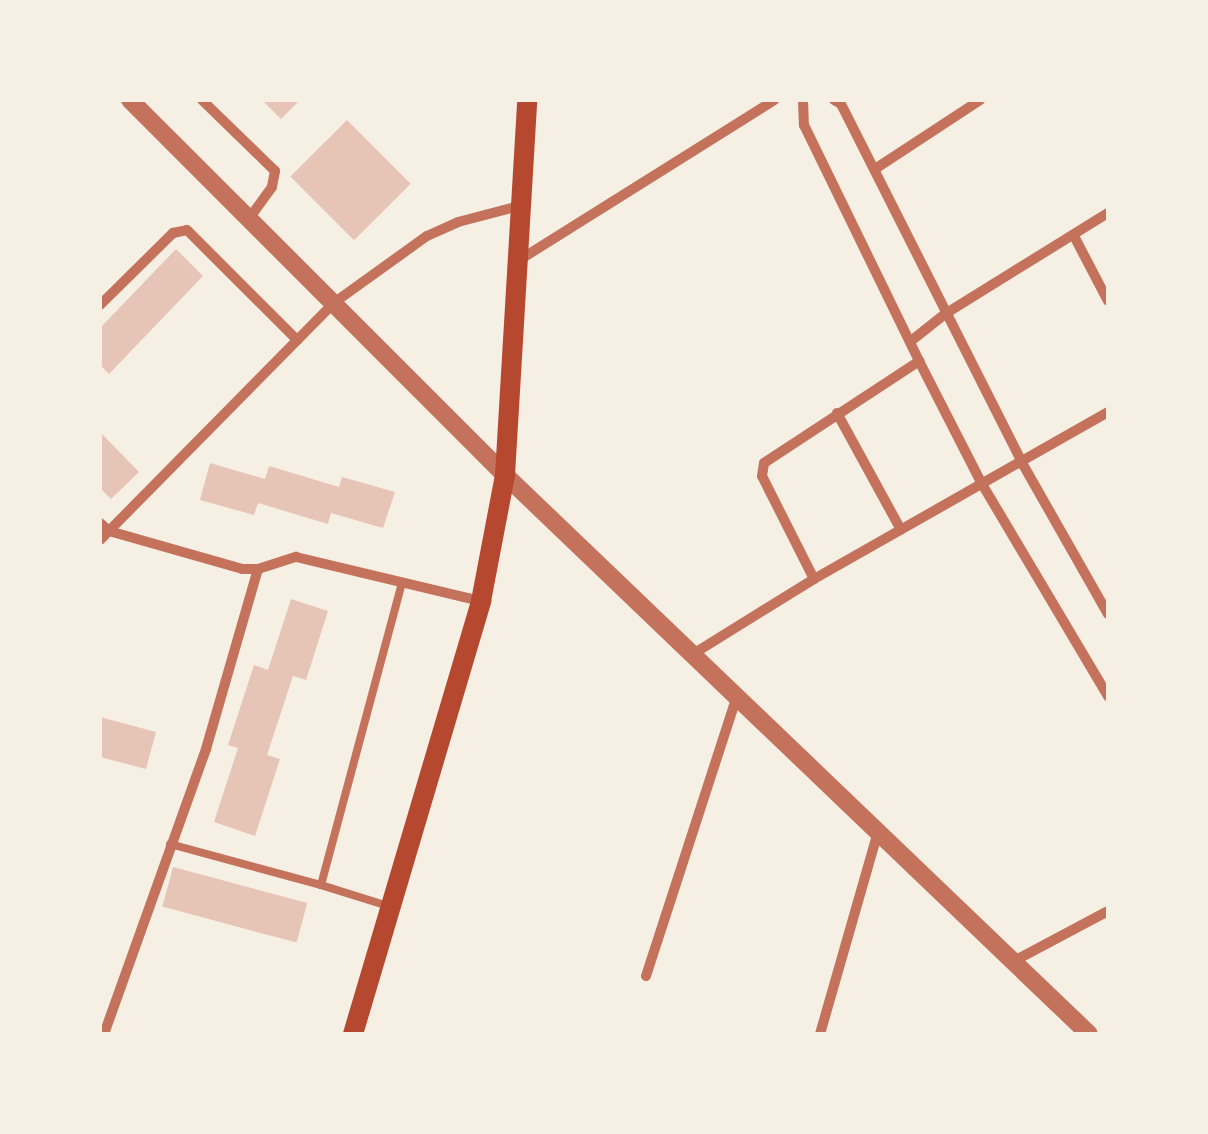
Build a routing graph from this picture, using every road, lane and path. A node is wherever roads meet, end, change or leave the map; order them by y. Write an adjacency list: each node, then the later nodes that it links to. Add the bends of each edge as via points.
1 (130, 100): 11 (street)
2 (202, 100): 11 (street, via 274,171 272,187)
3 (527, 100): 9 (main road)
4 (774, 100): 13 (street)
5 (804, 100): 19 (street, via 804,125)
6 (834, 100): 8 (street)
7 (980, 100): 8 (street)
8 (875, 170): 17 (street)
9 (523, 205): 13 (main road); 15 (street, via 427,236)
10 (1108, 213): 12 (street)
11 (249, 219): 15 (street)
12 (1074, 236): 14 (street); 17 (street)
13 (521, 258): 24 (main road)
14 (1108, 301)
15 (335, 302): 18 (street); 24 (street)
16 (100, 305): 18 (street, via 174,234 187,230)
17 (946, 314): 19 (street); 23 (street)
18 (297, 340): 27 (street)
19 (912, 341): 20 (street)
20 (919, 361): 21 (street); 25 (street)
21 (837, 412): 26 (street); 29 (street, via 770,455 762,469)
22 (1108, 412): 23 (street)
23 (1021, 461): 25 (street); 32 (street)
24 (504, 474): 31 (main road); 33 (street)
25 (982, 484): 26 (street); 34 (street)
26 (901, 530): 29 (street)
27 (103, 532): 28 (street)
28 (258, 569): 30 (street, via 296,556); 38 (street, via 206,749)
29 (814, 578): 33 (street)
30 (402, 583): 31 (street); 39 (lane)
31 (482, 601): 40 (main road)
32 (1108, 614)
33 (693, 654): 35 (street)
34 (1104, 677): 36 (street)
35 (738, 696): 37 (street); 43 (street)
36 (1108, 696)
37 (878, 832): 42 (street); 47 (street)
38 (170, 844): 39 (lane); 45 (street)
39 (321, 885): 40 (lane)
40 (392, 908): 46 (main road)
41 (1108, 911): 42 (street)
42 (1014, 961): 44 (street)
43 (646, 976)
44 (1079, 1030)
45 (104, 1034)
46 (353, 1034)
47 (820, 1034)

